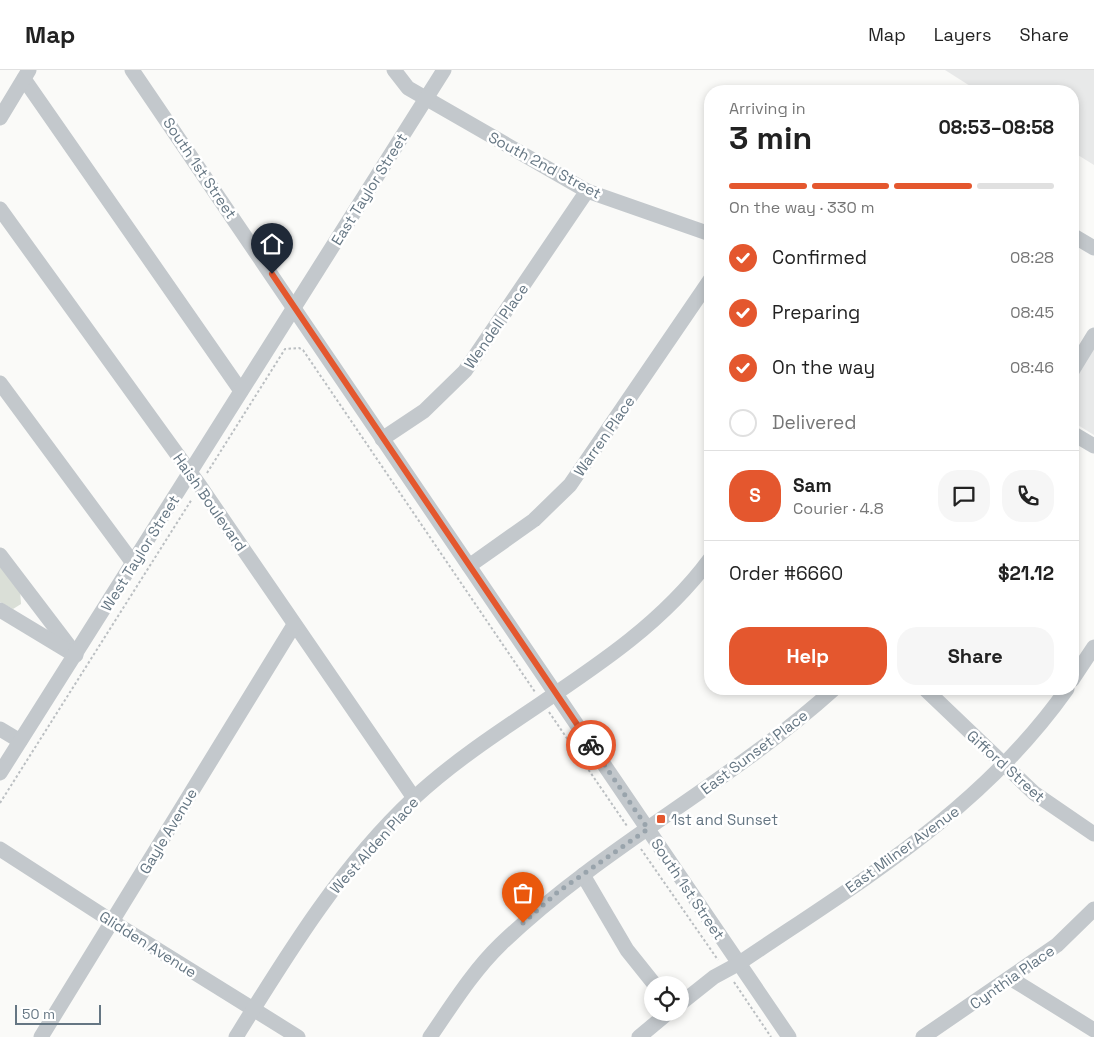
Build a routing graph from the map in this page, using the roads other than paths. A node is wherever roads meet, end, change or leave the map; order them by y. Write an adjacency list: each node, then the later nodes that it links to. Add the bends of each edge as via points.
1 (132, 70): 13 (street, South 1st Street)
2 (394, 70): 5 (street, South 2nd Street, via 408,88)
3 (444, 70): 5 (street, East Taylor Street)
4 (26, 75): 6 (street); 17 (street)
5 (426, 98): 7 (street, South 2nd Street); 13 (street, East Taylor Street)
6 (0, 118)
7 (587, 191): 9 (street, South 2nd Street); 19 (street, Wendell Place, via 465,371 424,411)
8 (0, 209): 21 (street, Haish Boulevard)
9 (704, 232)
10 (1079, 239): 11 (street)
11 (1094, 248)
12 (704, 289): 24 (street, Warren Place, via 570,485 534,520)
13 (294, 307): 17 (street, West Taylor Street); 19 (street, South 1st Street)
14 (1094, 335): 15 (street)
15 (1079, 360)
16 (0, 383): 23 (street)
17 (240, 391): 21 (street, West Taylor Street)
18 (1079, 437): 20 (street)
19 (382, 439): 24 (street, South 1st Street)
20 (1094, 446)
21 (190, 472): 23 (street, West Taylor Street); 27 (street, Haish Boulevard)
22 (0, 555): 29 (street)
23 (133, 563): 29 (street, West Taylor Street)
24 (469, 566): 31 (street, South 1st Street)
25 (704, 566): 31 (street, West Alden Place, via 650,623)
26 (0, 610): 29 (street)
27 (294, 625): 39 (street, Haish Boulevard); 45 (street, Gayle Avenue)
28 (1094, 647): 30 (street)
29 (76, 655): 36 (street, West Taylor Street)
30 (1079, 670)
31 (556, 694): 39 (street, West Alden Place, via 474,750); 40 (street, South 1st Street)
32 (827, 695): 40 (street, East Sunset Place, via 766,746)
33 (930, 695): 37 (street, Gifford Street)
34 (1062, 695): 37 (street, East Milner Avenue, via 1046,718)
35 (0, 729): 36 (street)
36 (20, 741): 38 (street, West Taylor Street)
37 (1002, 766): 41 (street, Gifford Street, via 1034,794); 46 (street, East Milner Avenue, via 958,809 916,843)
38 (0, 773)
39 (414, 798): 50 (street, West Alden Place, via 324,901)
40 (648, 829): 43 (street, East Sunset Place); 46 (street, South 1st Street)
41 (1094, 834)
42 (0, 849): 45 (street, Glidden Avenue)
43 (583, 875): 47 (street, via 627,950); 56 (street, East Sunset Place, via 559,891 500,945 477,970)
44 (1094, 909): 48 (street, Cynthia Place, via 1057,945)
45 (113, 922): 50 (street, Glidden Avenue); 53 (street, Gayle Avenue)
46 (732, 967): 49 (street, East Milner Avenue); 58 (street, South 1st Street)
47 (648, 976)
48 (1010, 978): 52 (street); 59 (street, Cynthia Place)
49 (689, 998)
50 (254, 1009): 54 (street, West Alden Place); 55 (street, Glidden Avenue)
51 (658, 1021): 57 (street)
52 (1094, 1030)
53 (41, 1037)
54 (236, 1037)
55 (298, 1037)
56 (430, 1037)
57 (639, 1037)
58 (788, 1037)
59 (923, 1037)

